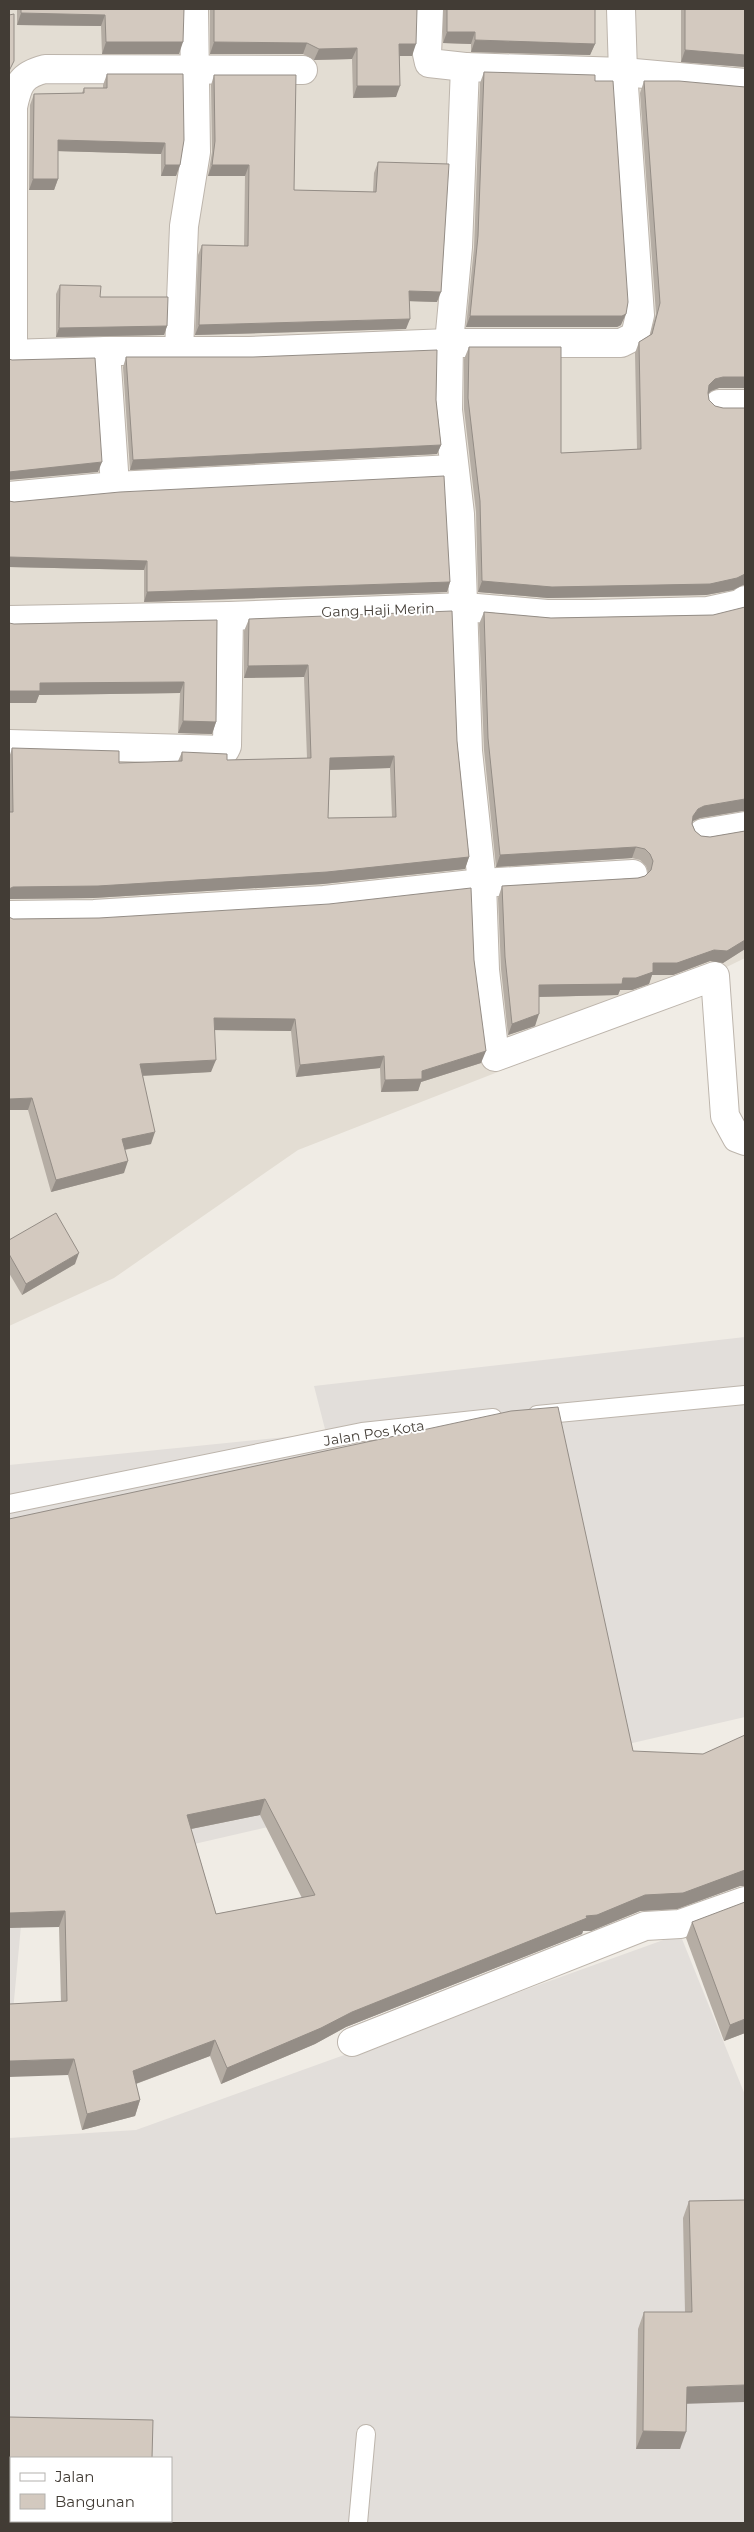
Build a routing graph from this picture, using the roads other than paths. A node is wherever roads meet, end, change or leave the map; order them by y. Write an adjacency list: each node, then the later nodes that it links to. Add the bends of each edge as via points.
1 (194, 9): 6 (street)
2 (429, 9): 4 (street, via 429,63)
3 (621, 9): 7 (street)
4 (465, 67): 7 (street); 9 (street, via 458,247)
5 (303, 70): 6 (street)
6 (196, 71): 11 (street, via 196,152 184,226); 12 (street, via 45,70 24,78 13,107)
7 (623, 72): 8 (street); 9 (street, via 640,315 635,336 621,342)
8 (745, 82)
9 (449, 343): 11 (street, via 373,348); 13 (street, via 448,410)
10 (106, 351): 11 (street); 12 (street); 14 (street)
11 (179, 351)
12 (11, 354)
13 (453, 469): 14 (street); 17 (street, via 460,514)
14 (115, 486): 15 (street)
15 (9, 496)
16 (745, 600): 17 (street, Gang Haji Merin, via 708,611 547,614)
17 (464, 608): 18 (street, Gang Haji Merin); 24 (street, via 468,751)
18 (229, 616): 19 (street, Gang Haji Merin); 20 (street, via 225,750)
19 (9, 620)
20 (9, 744)
21 (745, 826): 22 (street)
22 (703, 833)
23 (633, 874): 24 (street)
24 (482, 883): 25 (street, via 324,900 94,914); 26 (street, via 485,970 495,1057 715,976 725,1116 737,1138)
25 (9, 915)
26 (745, 1141)
27 (745, 1395): 28 (lane, Jalan Pos Kota, via 362,1432)
28 (9, 1504)
29 (745, 1901): 30 (street, via 680,1924 645,1926)
30 (352, 2042)
31 (366, 2434): 32 (lane)
32 (358, 2523)

